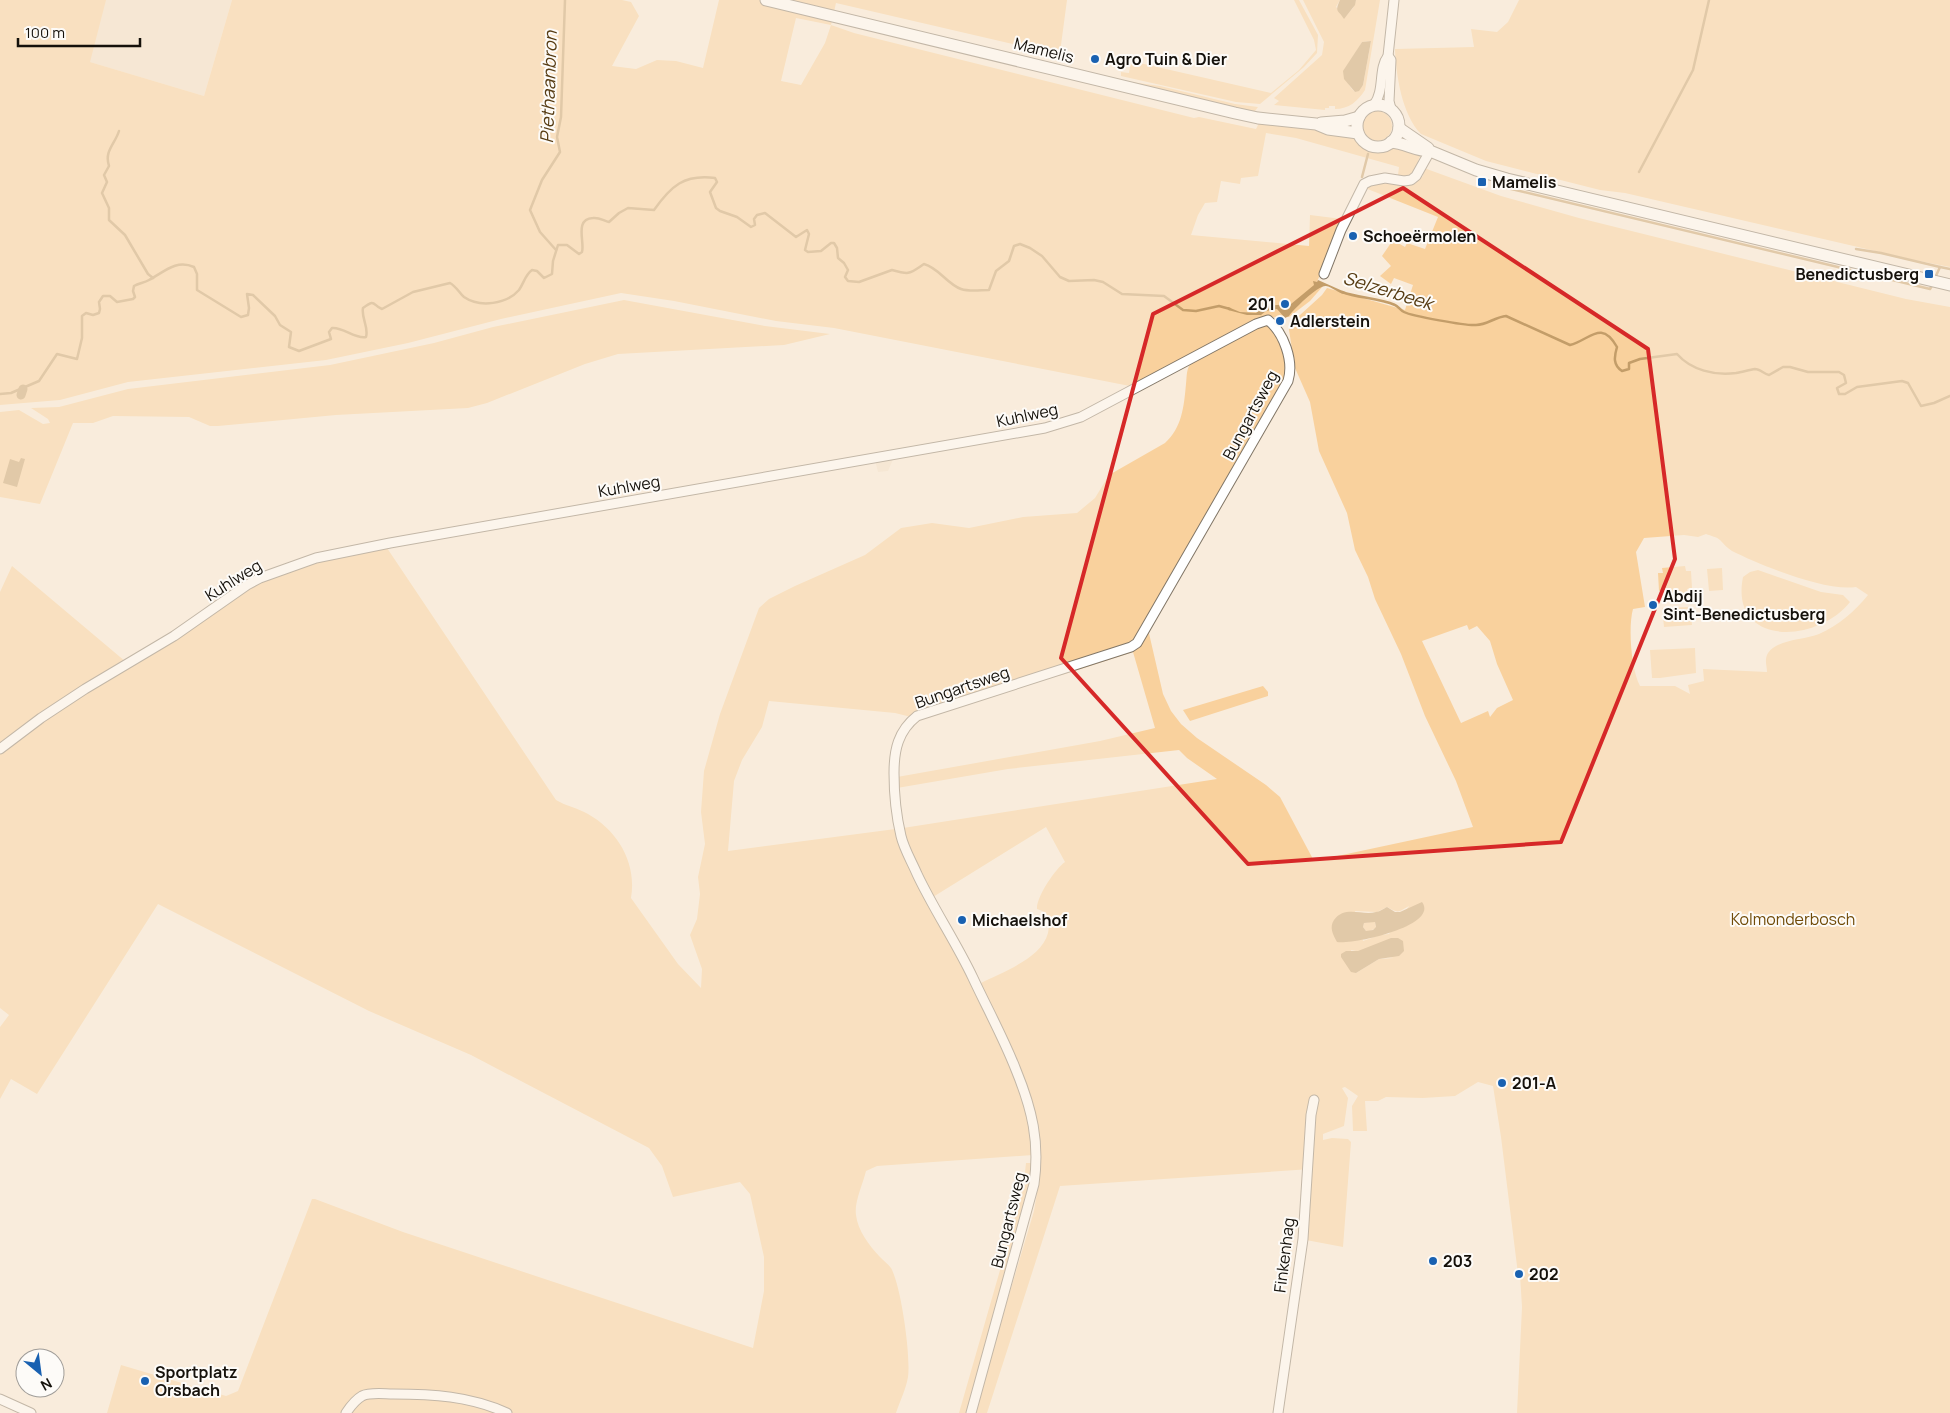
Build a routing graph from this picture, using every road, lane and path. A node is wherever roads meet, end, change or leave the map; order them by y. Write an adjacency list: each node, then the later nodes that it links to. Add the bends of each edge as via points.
1 (766, 0): 7 (main road, Mamelis, via 1242,115)
2 (1394, 0): 3 (street)
3 (1388, 56): 4 (street, via 1381,93); 5 (street, via 1391,60)
4 (1374, 105): 5 (main road); 6 (main road)
5 (1391, 109): 8 (main road, via 1397,116)
6 (1359, 117): 7 (main road, Mamelis); 9 (main road)
7 (1316, 124): 9 (main road, Mamelis)
8 (1399, 128): 10 (main road); 11 (main road)
9 (1358, 133): 10 (main road, via 1371,146)
10 (1391, 142): 11 (main road)
11 (1430, 151): 12 (street, via 1411,180 1386,178 1364,184 1340,230); 13 (main road, via 1507,179)
12 (1324, 274)
13 (1950, 285)
14 (1284, 338): 15 (street, Kuhlweg, via 1271,322 1265,320 1081,417 1045,428 390,543 294,564 247,584 189,626 56,708); 21 (street, Bungartsweg, via 1290,372 1286,386 1137,643 1131,648 917,716 898,738 895,748 895,802 901,837 974,978 1016,1068 1037,1148 1034,1184)
15 (0, 749)
16 (1314, 1100): 22 (street, Finkenhag, via 1303,1239)
17 (0, 1398): 18 (street)
18 (31, 1413)
19 (346, 1413): 20 (street, via 362,1396 375,1394 462,1398)
20 (507, 1413)
21 (970, 1413)
22 (1278, 1413)

